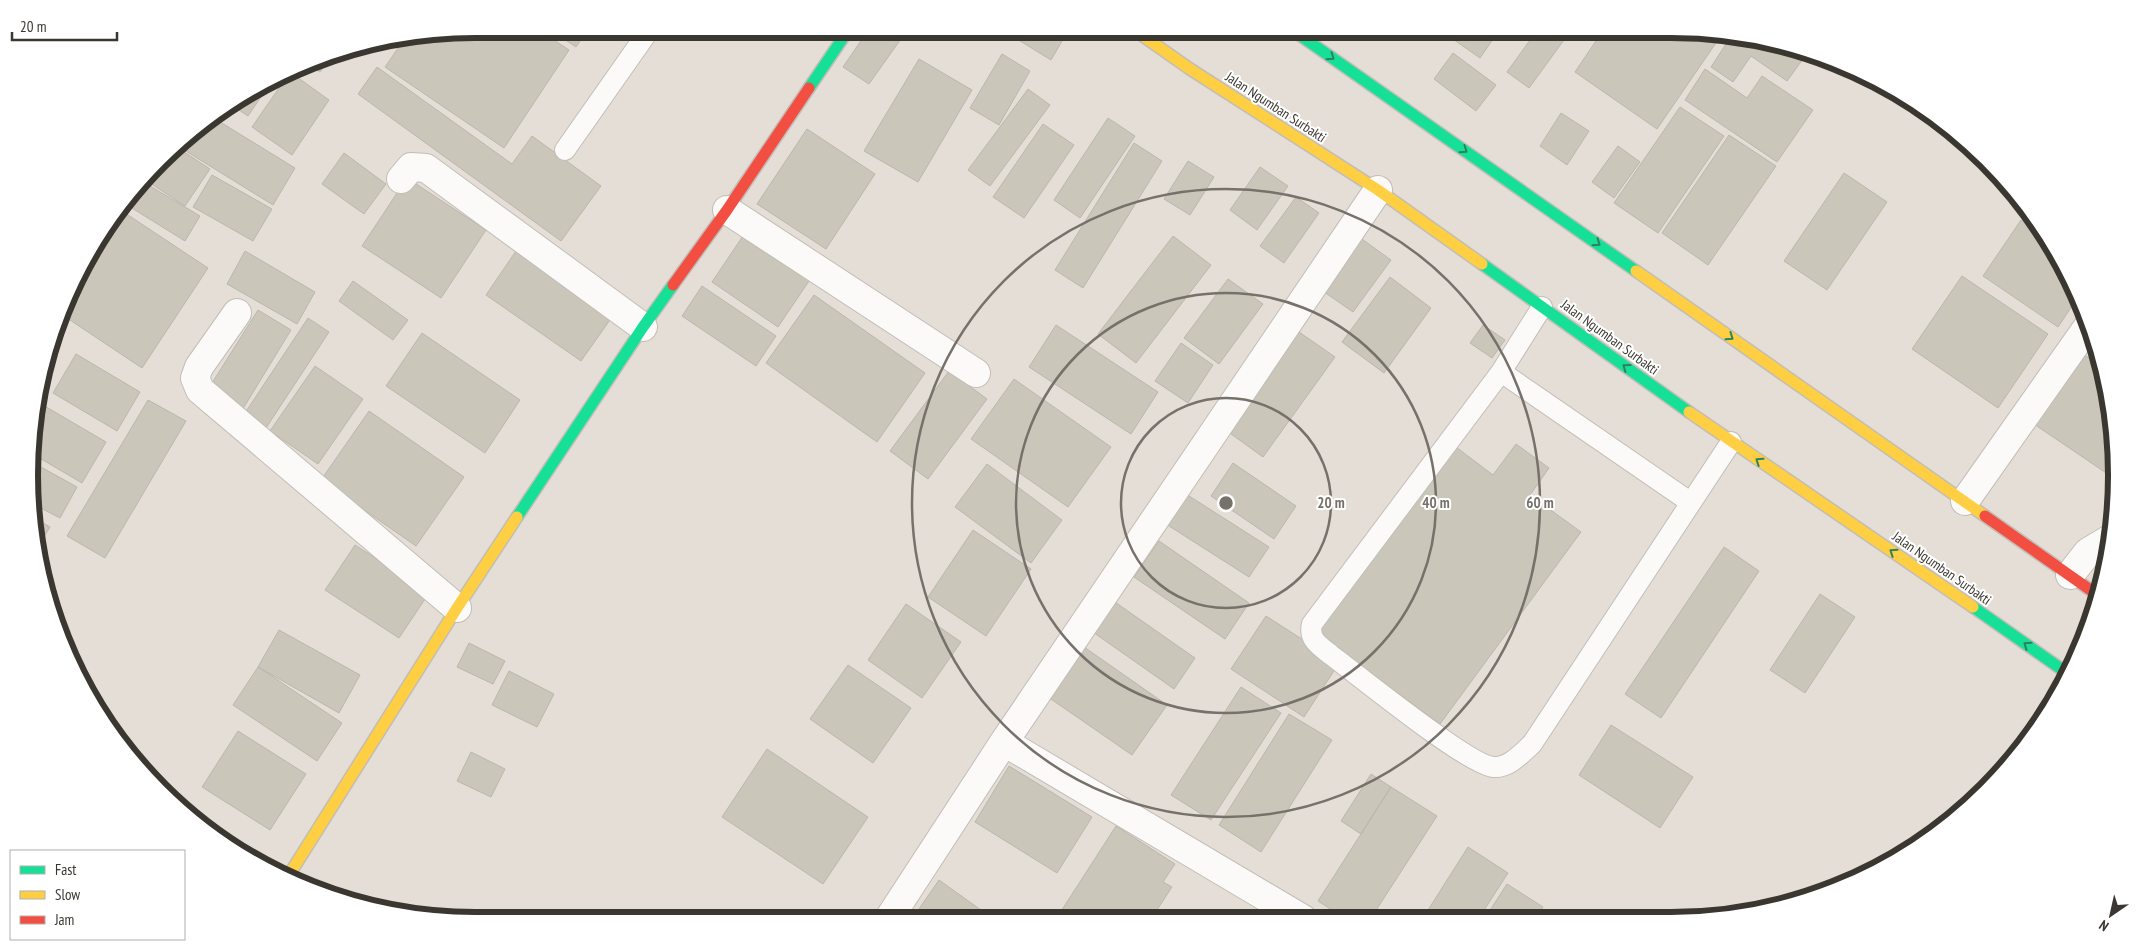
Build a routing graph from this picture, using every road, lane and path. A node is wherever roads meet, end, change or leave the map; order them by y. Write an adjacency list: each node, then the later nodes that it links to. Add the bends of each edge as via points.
1 (644, 38): 5 (lane)
2 (843, 38): 8 (main road)
3 (1146, 38): 7 (main road, Jalan Ngumban Surbakti)
4 (1304, 38): 16 (main road, one-way to 16)
5 (565, 150)
6 (401, 178): 11 (street, via 411,166 426,168)
7 (1378, 190): 9 (main road, Jalan Ngumban Surbakti); 23 (street)
8 (727, 210): 11 (main road); 13 (street)
9 (1542, 307): 14 (lane); 15 (main road, Jalan Ngumban Surbakti, one-way to 9)
10 (237, 313): 21 (street, via 199,367 195,378 200,390)
11 (642, 327): 21 (main road)
12 (2084, 332): 16 (street)
13 (976, 372)
14 (1501, 372): 17 (lane); 17 (lane, via 1312,624 1310,631 1314,642 1451,745 1480,764 1494,768 1509,763 1532,744)
15 (1730, 442): 17 (lane); 22 (main road, Jalan Ngumban Surbakti, one-way to 15)
16 (1965, 501): 19 (main road)
17 (1690, 502)
18 (2103, 543): 19 (street, via 2088,552)
19 (2070, 575): 20 (main road)
20 (2093, 592)
21 (457, 608): 24 (main road)
22 (2063, 670)
23 (1004, 742): 25 (street); 26 (street)
24 (291, 872)
25 (893, 912)
26 (1291, 912)

